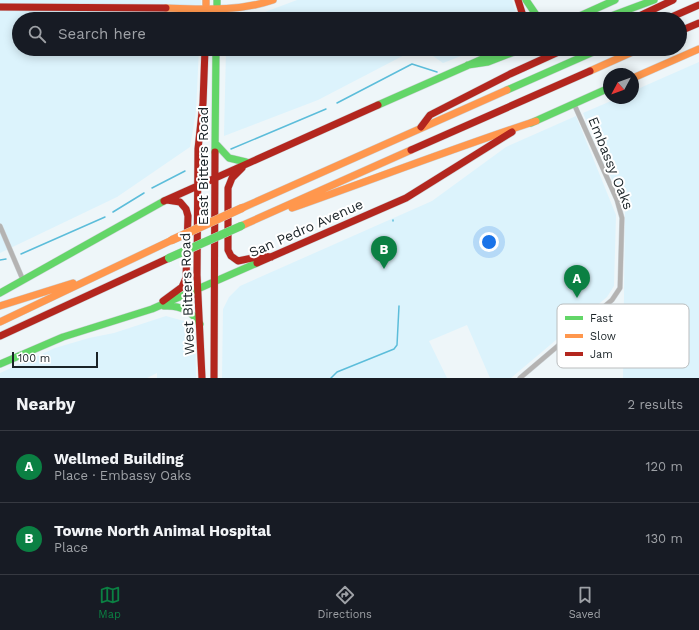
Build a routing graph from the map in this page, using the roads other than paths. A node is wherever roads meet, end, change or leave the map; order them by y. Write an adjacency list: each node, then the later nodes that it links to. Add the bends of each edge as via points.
1 (206, 0): 11 (main road)
2 (216, 0): 12 (main road)
3 (273, 0): 12 (main road, via 255,6)
4 (518, 0): 13 (main road)
5 (526, 0): 14 (main road)
6 (616, 0): 15 (main road)
7 (654, 0): 16 (main road)
8 (674, 0): 17 (main road)
9 (699, 5): 18 (main road)
10 (0, 7): 11 (main road)
11 (206, 9): 12 (main road)
12 (217, 9)
13 (522, 12)
14 (534, 12)
15 (589, 12)
16 (621, 12)
17 (648, 12)
18 (683, 12)
19 (699, 23): 20 (main road)
20 (687, 28)
21 (699, 48): 22 (main road)
22 (687, 53)
23 (205, 56): 40 (main road, East Bitters Road)
24 (216, 56): 37 (main road, East Bitters Road)
25 (489, 56): 31 (main road)
26 (504, 56): 31 (main road)
27 (550, 56): 36 (main road, via 430,115)
28 (584, 56): 36 (main road)
29 (624, 56): 42 (main road)
30 (681, 56): 32 (main road)
31 (468, 65): 38 (main road)
32 (639, 75)
33 (603, 91): 34 (main road, San Pedro Avenue)
34 (574, 104): 35 (main road, San Pedro Avenue); 50 (street, Embassy Oaks, via 617,200 622,218 620,288)
35 (536, 120): 42 (main road, via 312,203); 44 (main road, San Pedro Avenue, via 496,140 412,195)
36 (420, 129): 45 (main road, bridge)
37 (217, 145): 38 (main road, via 223,155 230,160); 39 (main road, East Bitters Road)
38 (249, 162): 39 (main road); 44 (main road, via 235,174 228,188 228,250 232,257 241,262 261,256)
39 (216, 177): 40 (main road); 47 (main road, East Bitters Road)
40 (198, 185): 41 (main road); 48 (main road, West Bitters Road)
41 (165, 200): 46 (main road); 52 (main road, via 180,202 187,214 187,276 182,287)
42 (260, 217): 55 (main road, bridge)
43 (0, 226): 46 (street)
44 (272, 257): 47 (main road, San Pedro Avenue)
45 (94, 277): 51 (main road); 53 (main road)
46 (23, 280): 49 (main road)
47 (214, 282): 48 (main road, San Pedro Avenue); 59 (main road, West Bitters Road)
48 (198, 290): 52 (main road, San Pedro Avenue); 54 (main road, West Bitters Road)
49 (0, 294)
50 (607, 304)
51 (0, 306)
52 (152, 309): 54 (main road, via 169,306 183,308 196,318); 57 (main road, San Pedro Avenue, via 63,337)
53 (0, 322)
54 (201, 329): 58 (main road, West Bitters Road)
55 (0, 336)
56 (557, 347): 60 (street, Embassy Oaks)
57 (0, 364)
58 (202, 378)
59 (214, 378)
60 (520, 378)

